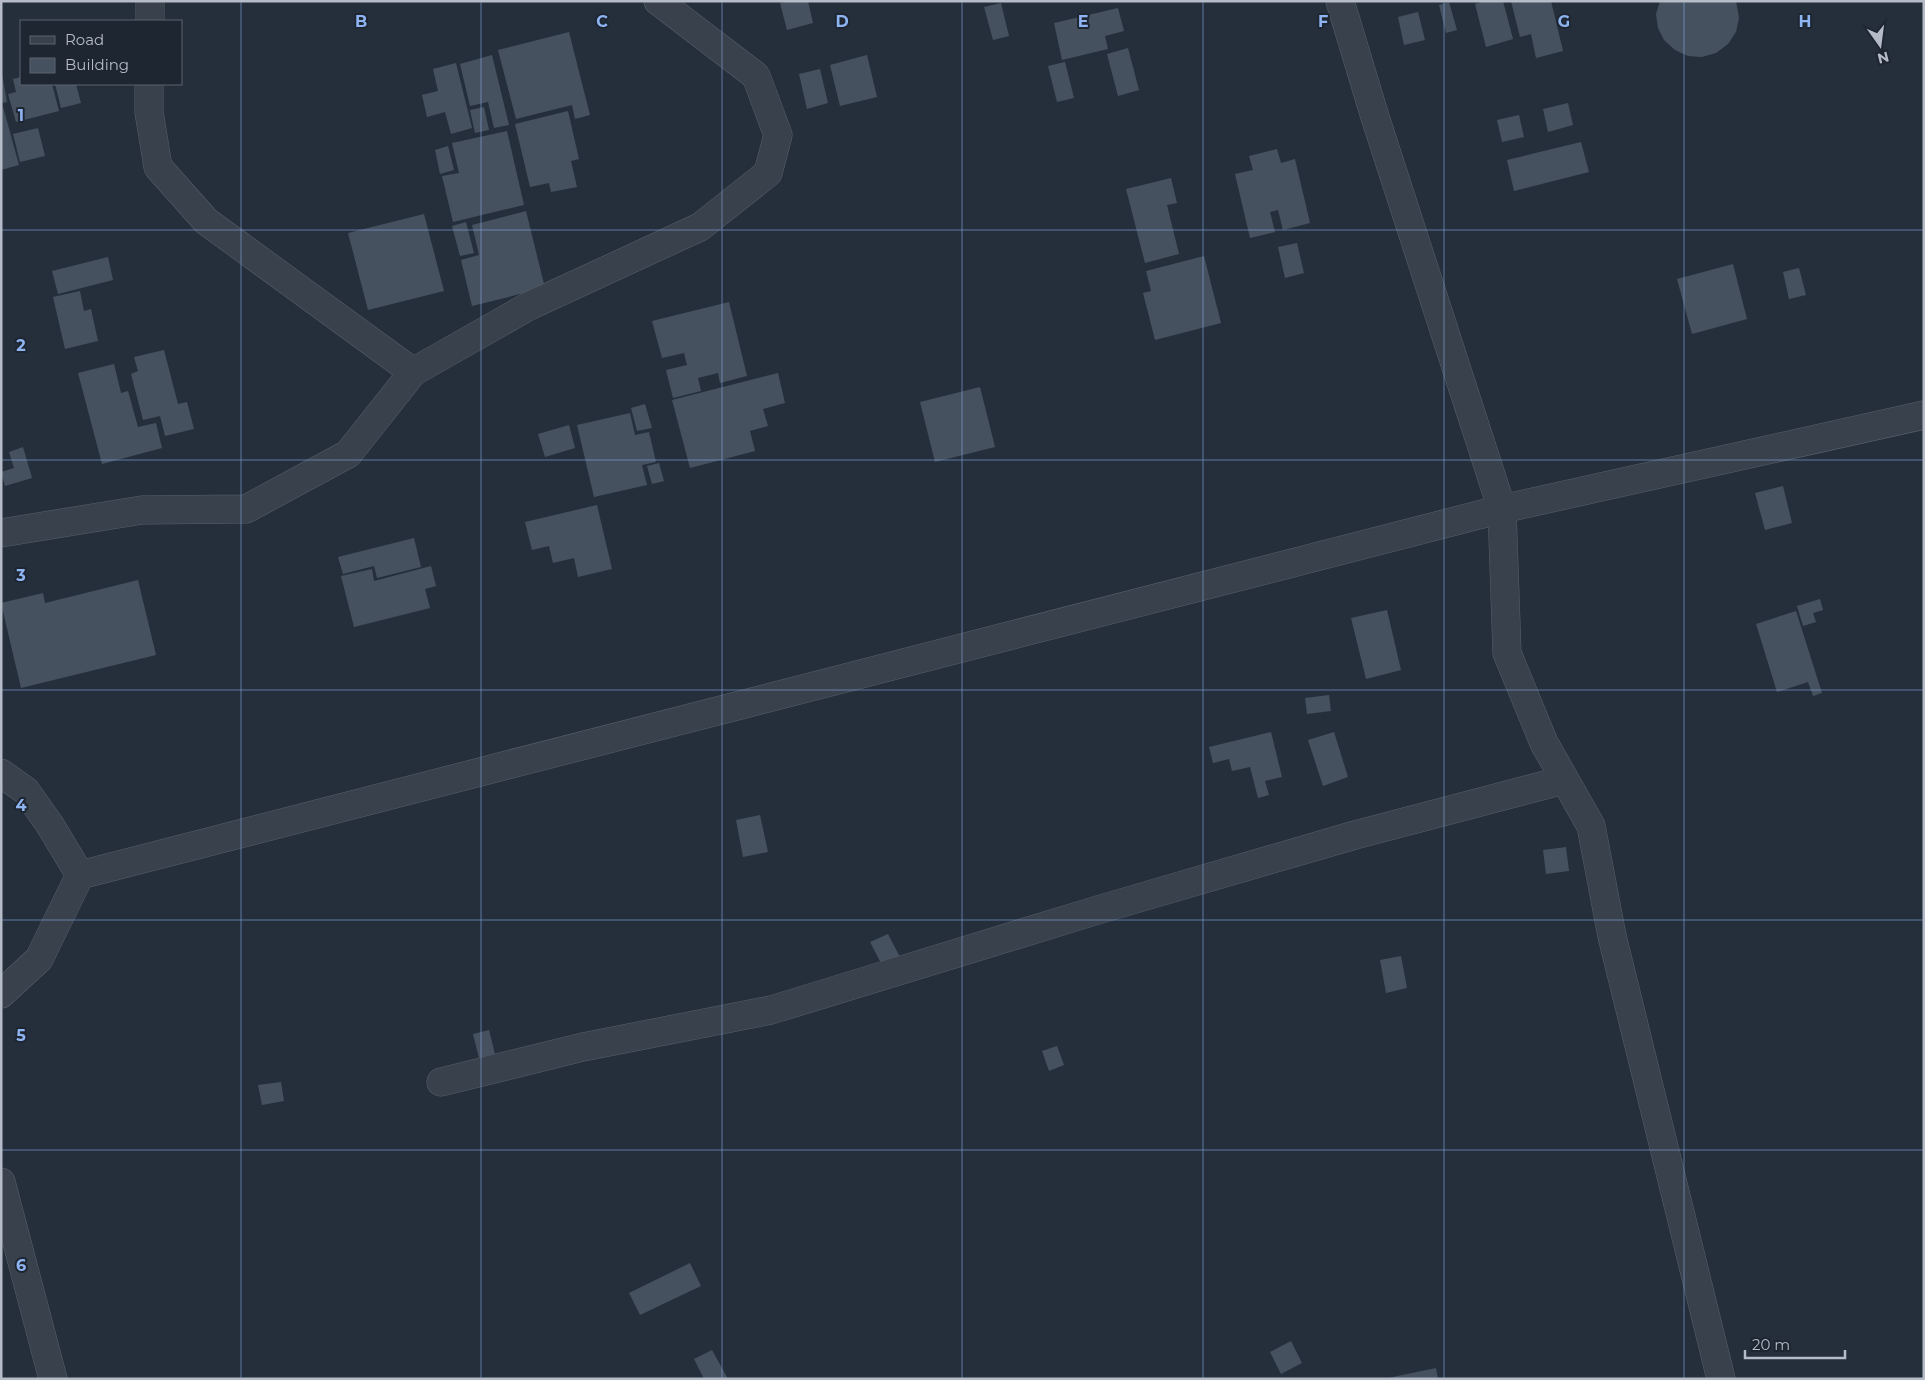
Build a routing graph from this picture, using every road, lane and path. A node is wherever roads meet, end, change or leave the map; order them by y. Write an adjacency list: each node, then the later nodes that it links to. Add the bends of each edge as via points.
1 (150, 1): 4 (street)
2 (658, 1): 6 (street, via 756,76 778,135 768,173 700,227 529,306)
3 (1340, 1): 8 (street)
4 (150, 20)
5 (149, 85): 6 (street, via 149,112 158,167 206,221)
6 (413, 372): 9 (street, via 348,454 246,509 142,510)
7 (1924, 416): 8 (street)
8 (1502, 510): 11 (street, via 1507,653 1544,743); 12 (street)
9 (1, 533)
10 (1, 774): 12 (street, via 26,791)
11 (1564, 780): 14 (street, via 1110,906 771,1010 583,1047); 17 (street, via 1591,826 1612,936)
12 (80, 876): 13 (street, via 39,959)
13 (1, 994)
14 (440, 1082)
15 (1, 1182): 16 (street)
16 (53, 1379)
17 (1721, 1379)

